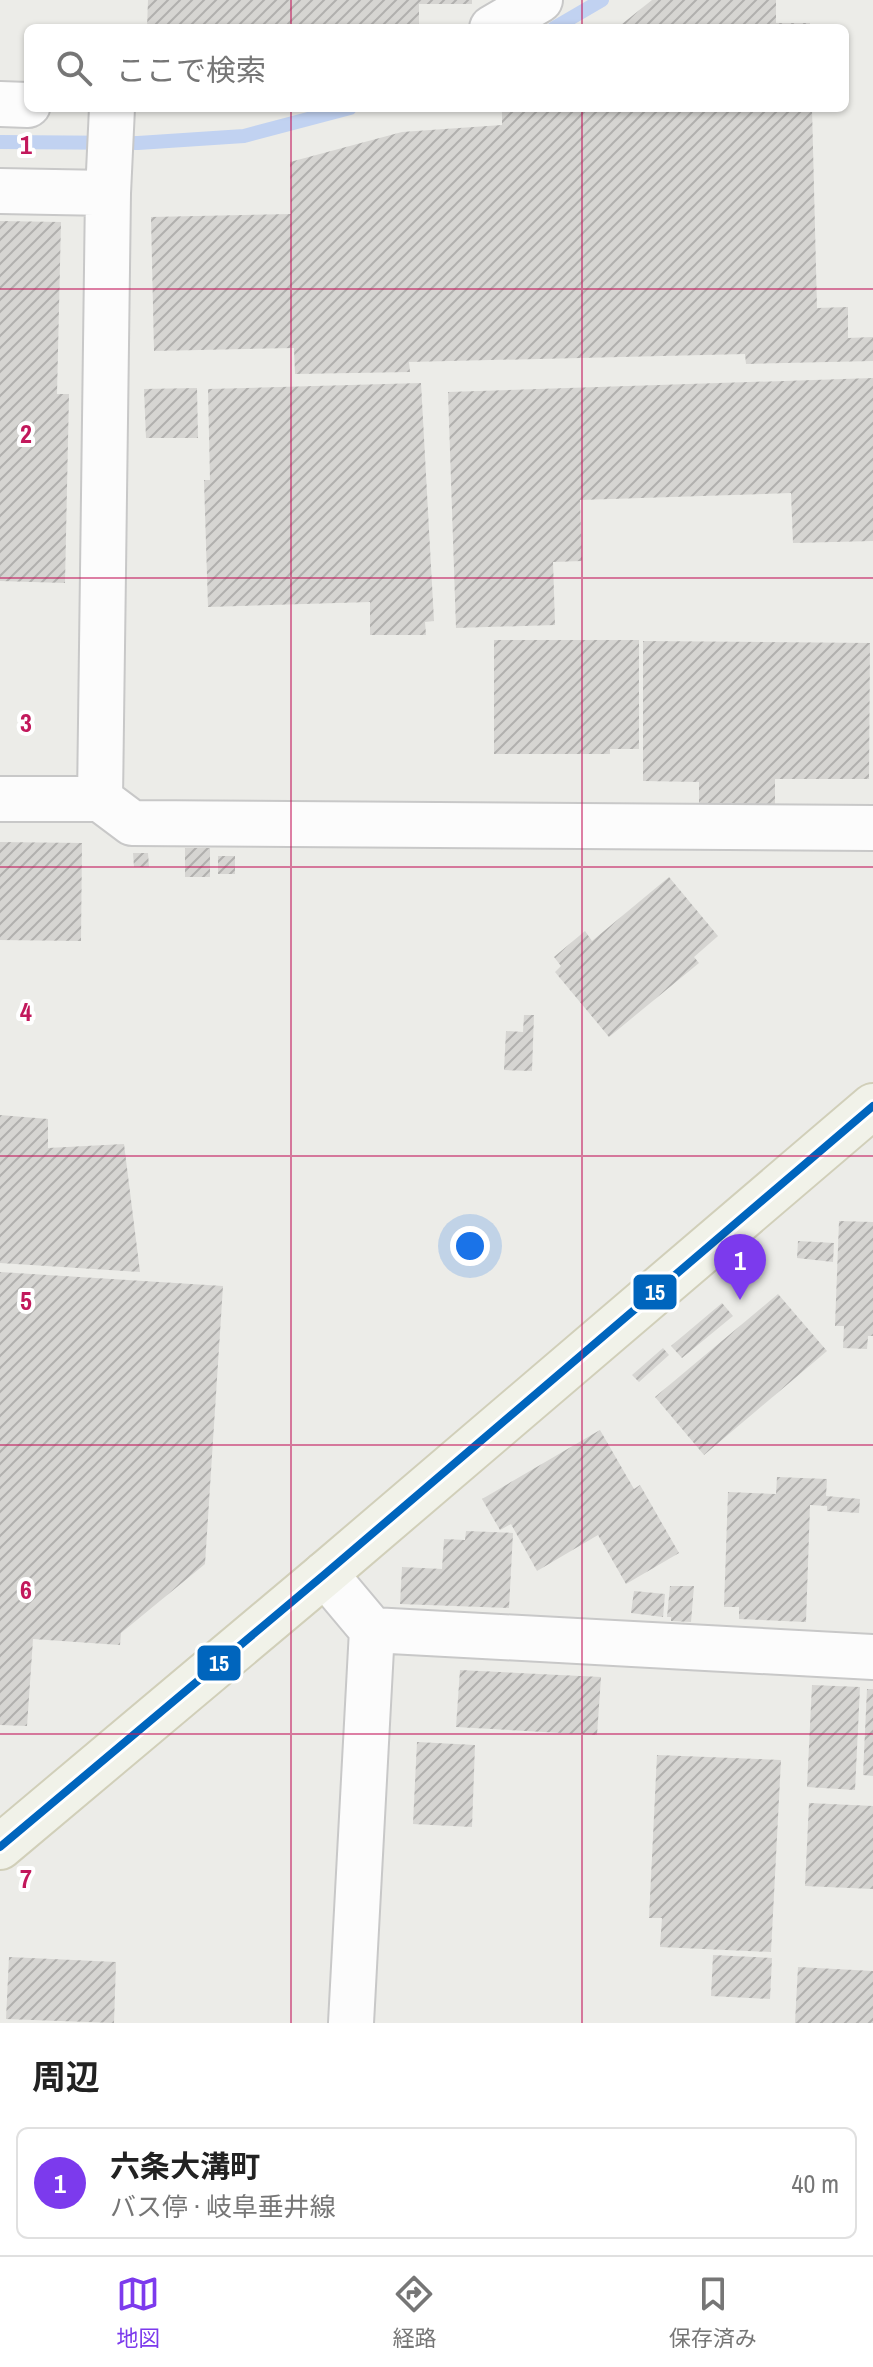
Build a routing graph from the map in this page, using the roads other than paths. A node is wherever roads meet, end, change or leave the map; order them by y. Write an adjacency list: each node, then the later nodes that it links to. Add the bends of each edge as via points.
1 (540, 0): 2 (street)
2 (499, 24)
3 (0, 104): 4 (street)
4 (24, 105)
5 (112, 112): 7 (street)
6 (0, 191): 7 (street)
7 (108, 193): 9 (street)
8 (0, 799): 9 (street)
9 (100, 799): 10 (street, via 132,823)
10 (873, 828)
11 (873, 1106): 12 (main road)
12 (325, 1574): 13 (street); 15 (main road)
13 (372, 1630): 14 (street); 16 (street)
14 (873, 1657)
15 (0, 1847)
16 (351, 2023)

